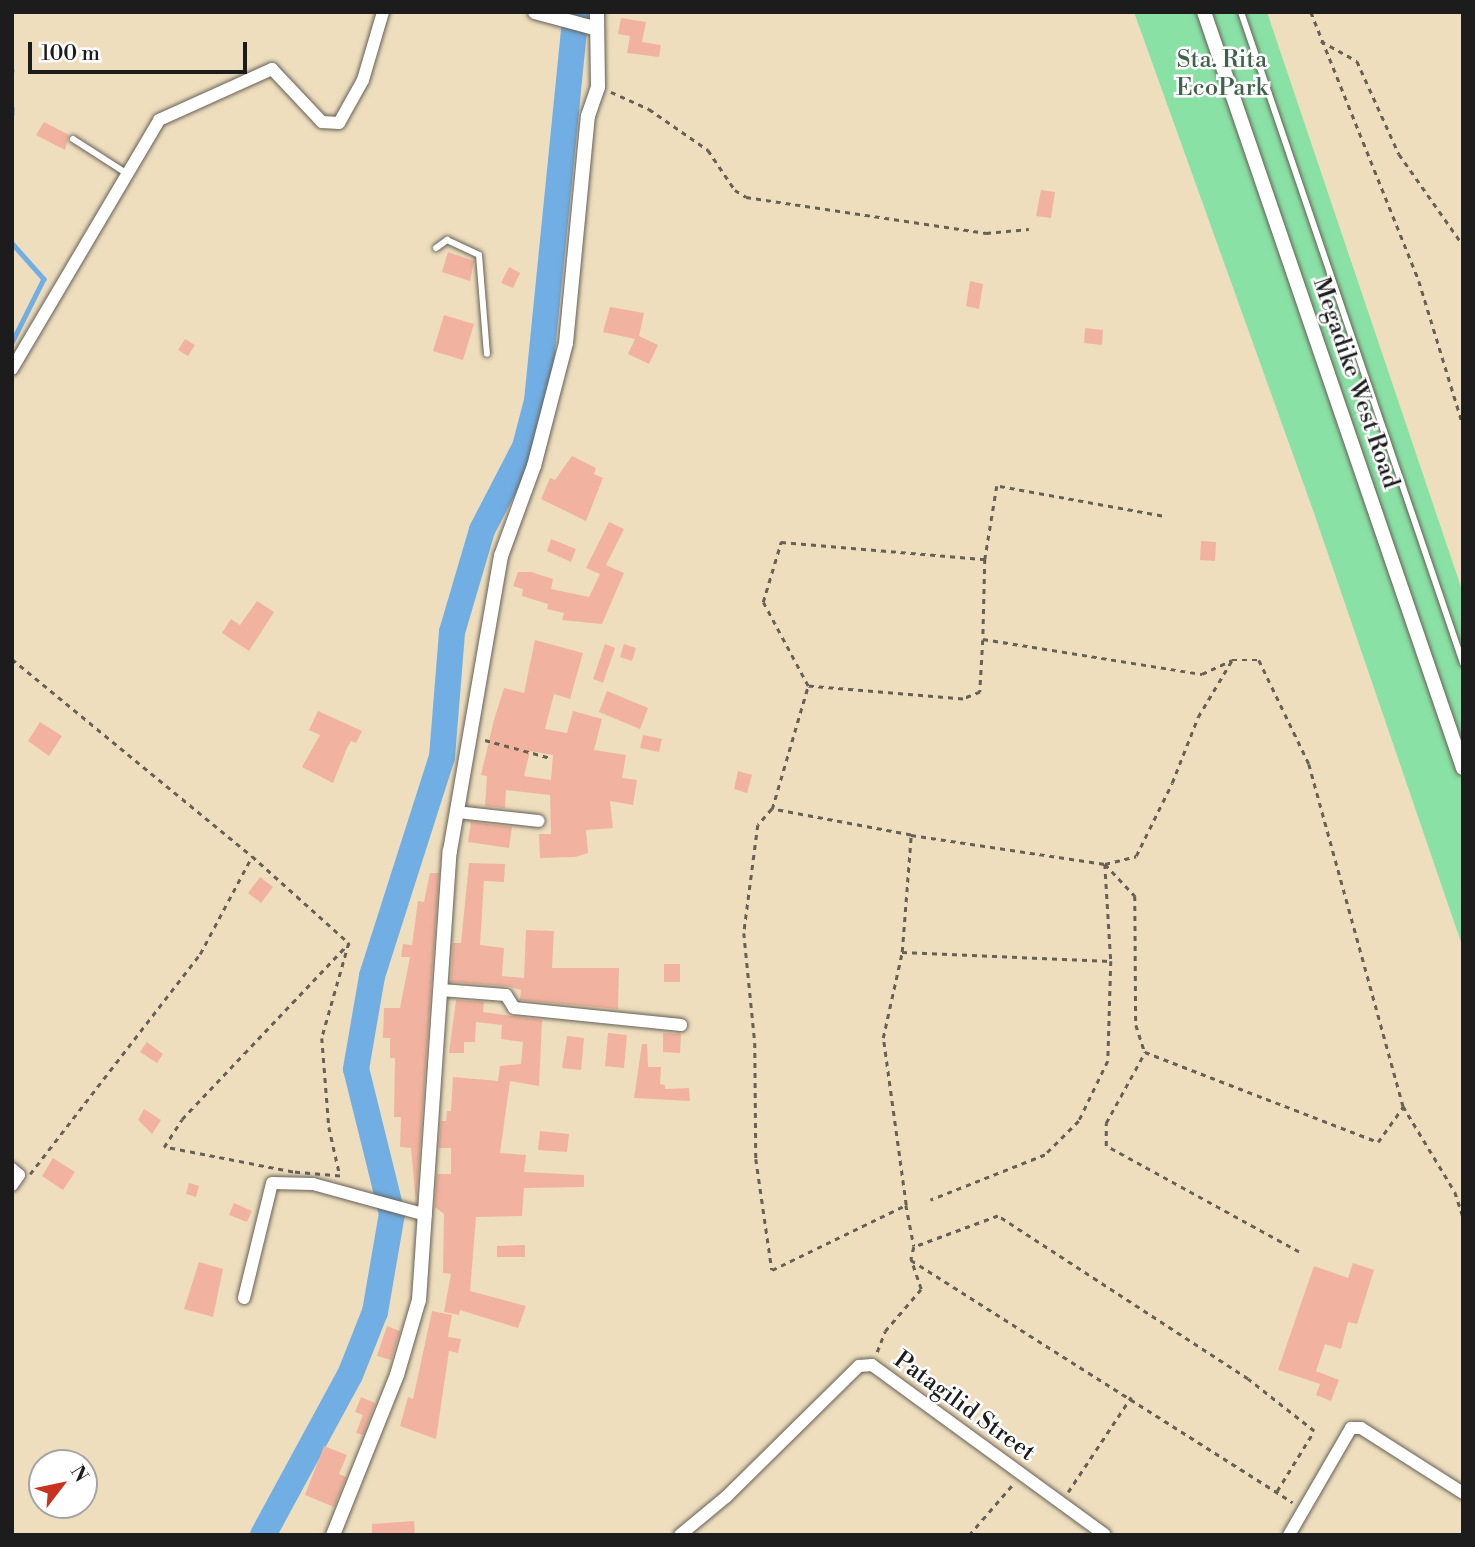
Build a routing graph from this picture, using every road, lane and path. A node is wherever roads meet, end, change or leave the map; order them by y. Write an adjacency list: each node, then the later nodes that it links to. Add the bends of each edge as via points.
1 (383, 12): 11 (street, via 363,80 339,123 322,122 286,80 269,69 220,96 162,117)
2 (597, 12): 7 (street)
3 (1204, 12): 27 (street, Megadike West Road)
4 (1241, 12): 23 (lane)
5 (1311, 12): 8 (path)
6 (537, 13): 7 (street)
7 (589, 27): 9 (street)
8 (1321, 41): 13 (path, via 1357,61 1399,154); 17 (path, via 1419,281)
9 (598, 88): 12 (path, via 649,109 708,149 735,190 746,197 986,233); 25 (street, via 588,116 566,343 545,430 502,556)
10 (73, 139): 11 (lane)
11 (126, 173): 16 (street)
12 (1029, 229)
13 (1463, 245)
14 (436, 248): 15 (lane, via 447,240 479,256)
15 (486, 354)
16 (12, 369)
17 (1463, 425)
18 (1162, 516): 19 (path, via 997,486)
19 (985, 559): 20 (path); 24 (path, via 781,542 763,602)
20 (983, 639): 22 (path, via 1202,674); 24 (path, via 979,692 963,699)
21 (12, 659): 32 (path)
22 (1232, 660): 33 (path, via 1198,716 1136,856); 40 (path, via 1259,660 1309,764)
23 (1463, 663)
24 (808, 686): 28 (path)
25 (472, 736): 26 (path); 29 (street)
26 (551, 758)
27 (1463, 768)
28 (772, 809): 31 (path); 45 (path, via 758,825 744,933 755,1043 756,1159 772,1270)
29 (457, 812): 30 (street); 37 (street, via 446,888)
30 (539, 821)
31 (911, 835): 33 (path); 35 (path)
32 (252, 856): 34 (path); 41 (path, via 200,954)
33 (1105, 864): 36 (path); 39 (path, via 1135,896 1136,1025)
34 (349, 943): 34 (path, via 182,1119 164,1147 293,1172 340,1176 329,1126 322,1038)
35 (902, 952): 36 (path); 45 (path, via 883,1038)
36 (1111, 961): 44 (path, via 1108,1061 1079,1121 1045,1155)
37 (440, 990): 38 (street, via 506,995 514,1008); 46 (street)
38 (681, 1025)
39 (1146, 1052): 40 (path, via 1378,1142); 49 (path, via 1106,1123 1106,1146)
40 (1403, 1106): 47 (path, via 1455,1192)
41 (42, 1162)
42 (12, 1169): 43 (street, via 19,1175)
43 (12, 1185)
44 (931, 1200)
45 (906, 1205): 48 (path)
46 (420, 1214): 51 (street, via 313,1184 272,1183); 59 (street, via 419,1300 397,1375)
47 (1463, 1217)
48 (914, 1247): 50 (path); 55 (path, via 998,1216 1248,1379 1314,1431)
49 (1299, 1252)
50 (911, 1260): 52 (path, via 921,1289 885,1331); 53 (path)
51 (244, 1298)
52 (872, 1365): 54 (street, Patagilid Street); 60 (street, Patagilid Street, via 859,1367 726,1497)
53 (1130, 1397): 55 (path); 57 (path)
54 (1021, 1475): 57 (street, Patagilid Street); 61 (path)
55 (1278, 1491): 58 (path)
56 (1463, 1493): 58 (street, via 1361,1427 1351,1428)
57 (1062, 1501): 62 (street, Patagilid Street)
58 (1304, 1510): 63 (street)
59 (333, 1535)
60 (680, 1535)
61 (969, 1535)
62 (1105, 1535)
63 (1289, 1535)

